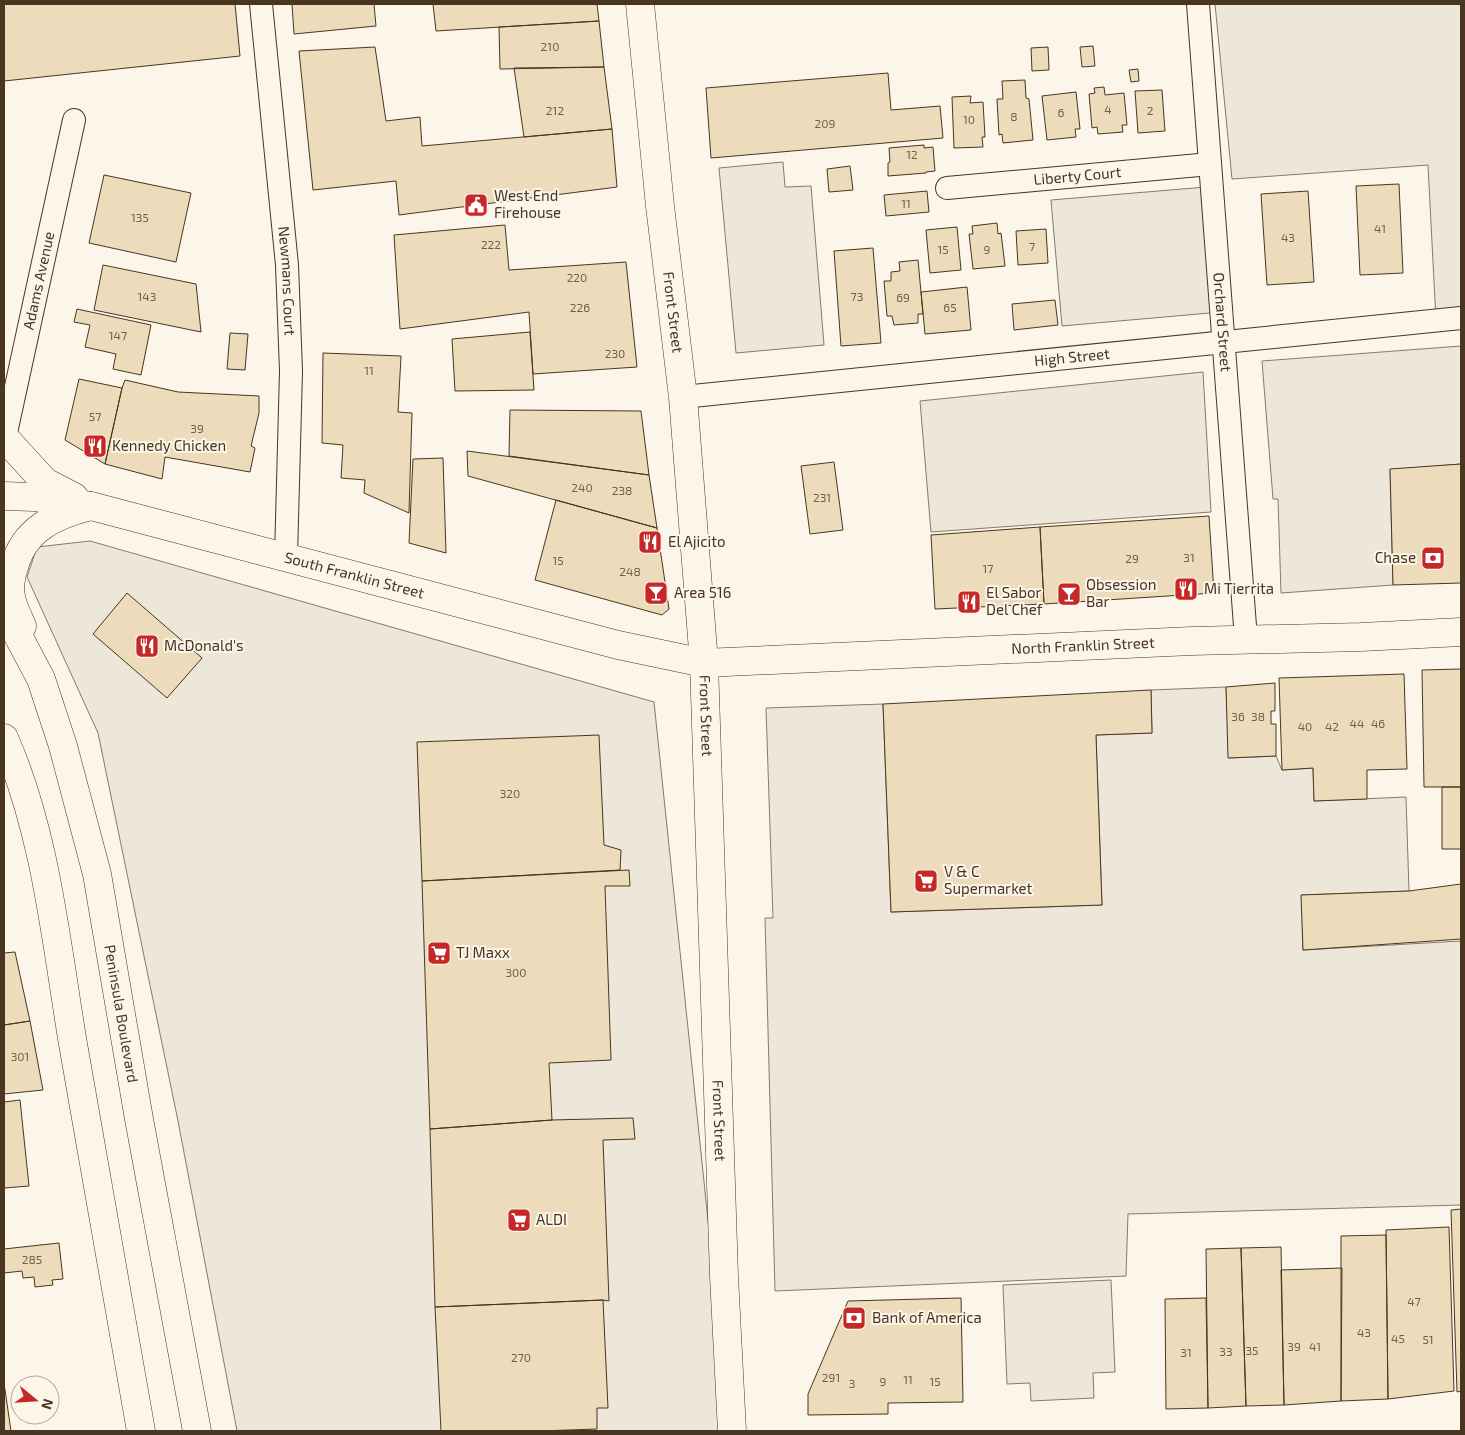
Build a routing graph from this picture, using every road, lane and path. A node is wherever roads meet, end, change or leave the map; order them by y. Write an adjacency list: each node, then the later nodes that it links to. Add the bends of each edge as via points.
1 (261, 4): 13 (street, Newmans Court, via 287,265 291,371)
2 (640, 4): 9 (main road, Front Street, via 660,206)
3 (1198, 4): 5 (street, Orchard Street)
4 (74, 120): 10 (street, Adams Avenue)
5 (1210, 164): 6 (street, Liberty Court); 8 (street, Orchard Street)
6 (946, 188)
7 (1461, 318): 8 (street, High Street)
8 (1224, 342): 9 (street, High Street); 16 (street, Orchard Street)
9 (684, 397): 17 (main road, Front Street)
10 (4, 439): 12 (main road, via 45,482)
11 (4, 496): 12 (main road, South Franklin Street)
12 (91, 506): 13 (main road, South Franklin Street); 18 (main road, via 72,511 32,532 16,557 11,576 11,597)
13 (286, 558): 17 (main road, South Franklin Street, via 618,645)
14 (4, 610): 18 (main road, Peninsula Boulevard)
15 (1461, 632): 16 (main road, North Franklin Street)
16 (1246, 639): 17 (main road, North Franklin Street)
17 (704, 663): 22 (main road, Front Street)
18 (41, 679): 21 (main road, Peninsula Boulevard, via 63,746 97,874)
19 (4, 738): 20 (main road, via 36,832)
20 (141, 1431)
21 (197, 1431)
22 (732, 1431)

